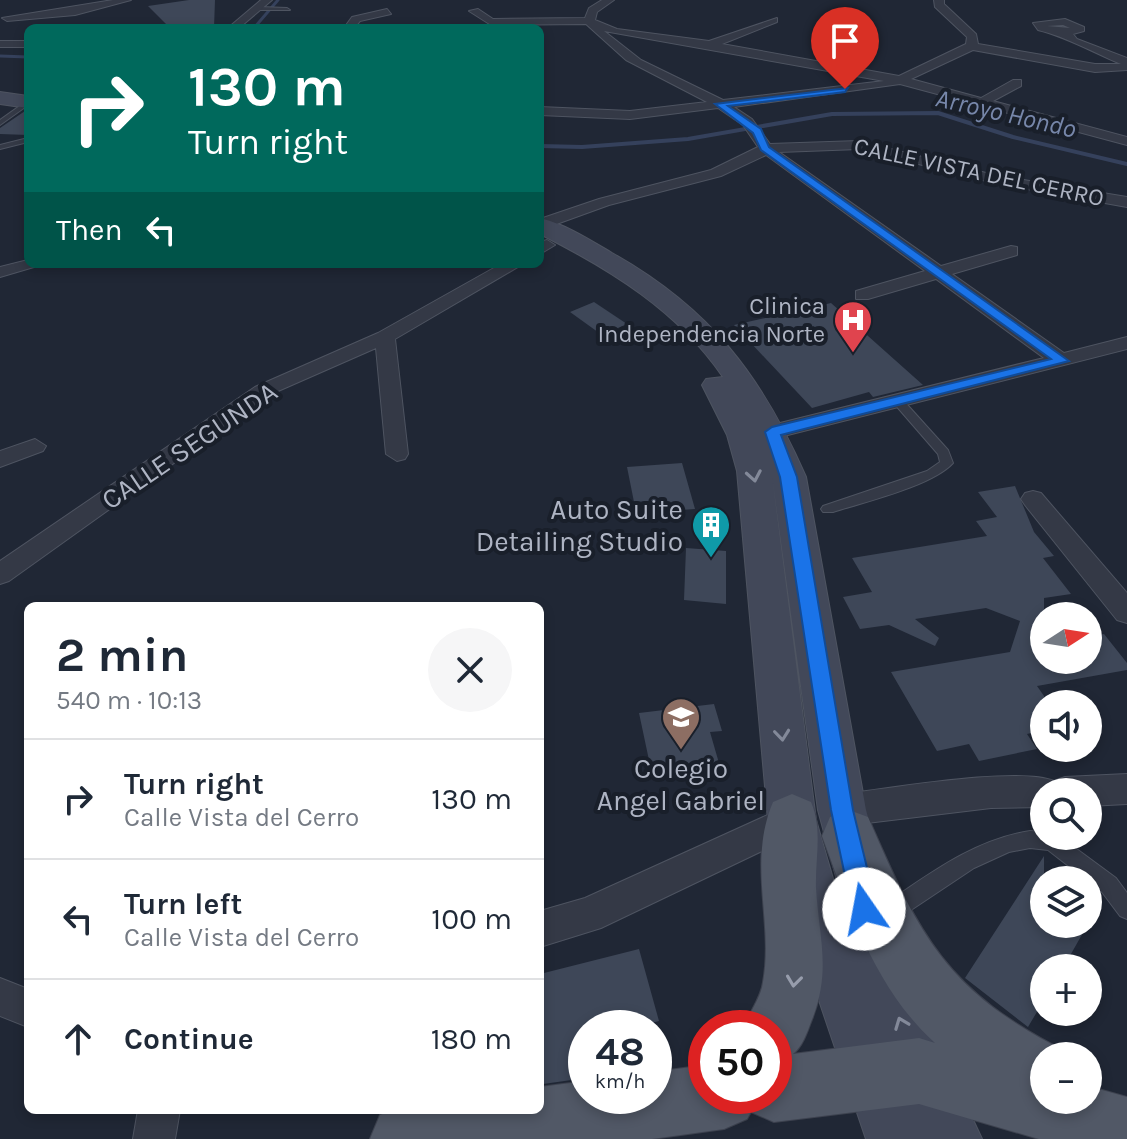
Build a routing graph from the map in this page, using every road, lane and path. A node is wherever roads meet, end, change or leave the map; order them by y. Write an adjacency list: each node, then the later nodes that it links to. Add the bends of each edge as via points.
1 (126, 0): 8 (street, via 75,12)
2 (609, 0): 10 (street, via 593,10)
3 (939, 0): 16 (street, via 972,36)
4 (263, 6): 5 (lane); 11 (street)
5 (287, 10)
6 (474, 11): 10 (street, via 491,22)
7 (391, 13): 12 (street)
8 (2, 16)
9 (773, 20): 15 (street)
10 (589, 21): 15 (street, via 615,32); 26 (street, via 639,64)
11 (238, 24)
12 (352, 24)
13 (0, 44): 14 (street)
14 (24, 44)
15 (710, 45): 19 (street)
16 (972, 46): 17 (street); 19 (street)
17 (1051, 60): 18 (street, via 1095,68); 18 (street, via 1066,52 1069,37)
18 (1127, 64)
19 (900, 80): 25 (street); 26 (street)
20 (1017, 83): 25 (street)
21 (0, 90): 22 (main road)
22 (24, 93)
23 (0, 98): 24 (main road)
24 (24, 101)
25 (981, 103): 33 (street)
26 (719, 104): 28 (street, via 630,115); 34 (street)
27 (24, 105): 30 (lane)
28 (544, 111)
29 (24, 117): 31 (lane)
30 (0, 123)
31 (0, 133)
32 (24, 141): 35 (lane)
33 (1127, 141)
34 (764, 144): 36 (street, CALLE VISTA DEL CERRO, via 859,145 994,179); 37 (street, CALLE SEGUNDA, via 758,157 727,170 602,203); 44 (street, CALLE VISTA DEL CERRO)
35 (0, 147)
36 (1127, 202)
37 (544, 235)
38 (544, 243): 50 (main road, via 617,285 672,329)
39 (1011, 251): 44 (street)
40 (24, 257): 43 (street)
41 (24, 266): 43 (street)
42 (492, 268): 46 (street, CALLE SEGUNDA)
43 (0, 270)
44 (942, 272): 45 (street); 48 (street, CALLE VISTA DEL CERRO)
45 (862, 295)
46 (385, 337): 52 (street); 56 (street, CALLE SEGUNDA, via 262,391)
47 (1127, 343): 48 (street)
48 (1062, 361): 49 (street)
49 (898, 401): 50 (street); 55 (lane, via 947,463 931,474)
50 (758, 434): 61 (main road, via 756,486)
51 (35, 446): 53 (street)
52 (397, 454)
53 (0, 459)
54 (1033, 499): 57 (street)
55 (828, 509)
56 (0, 574)
57 (1127, 612)
58 (1127, 789): 59 (street)
59 (1102, 790)
60 (1030, 792): 61 (street, via 991,793)
61 (828, 822): 63 (main road); 64 (street); 67 (main road, one-way to 67, via 788,901 797,951 795,988); 72 (main road, one-way to 61, via 864,909); 72 (main road, via 815,912)
62 (1127, 909): 63 (lane, via 1109,885 1041,839 985,854)
63 (882, 918): 68 (main road, via 927,991 969,1031)
64 (544, 928)
65 (0, 997): 66 (street)
66 (24, 1006)
67 (784, 1010)
68 (1030, 1067)
69 (792, 1092): 72 (main road)
70 (688, 1099): 77 (main road)
71 (1102, 1109): 74 (main road)
72 (913, 1112): 75 (main road)
73 (158, 1114): 76 (street)
74 (1127, 1124)
75 (1127, 1131)
76 (154, 1139)
77 (404, 1139)

